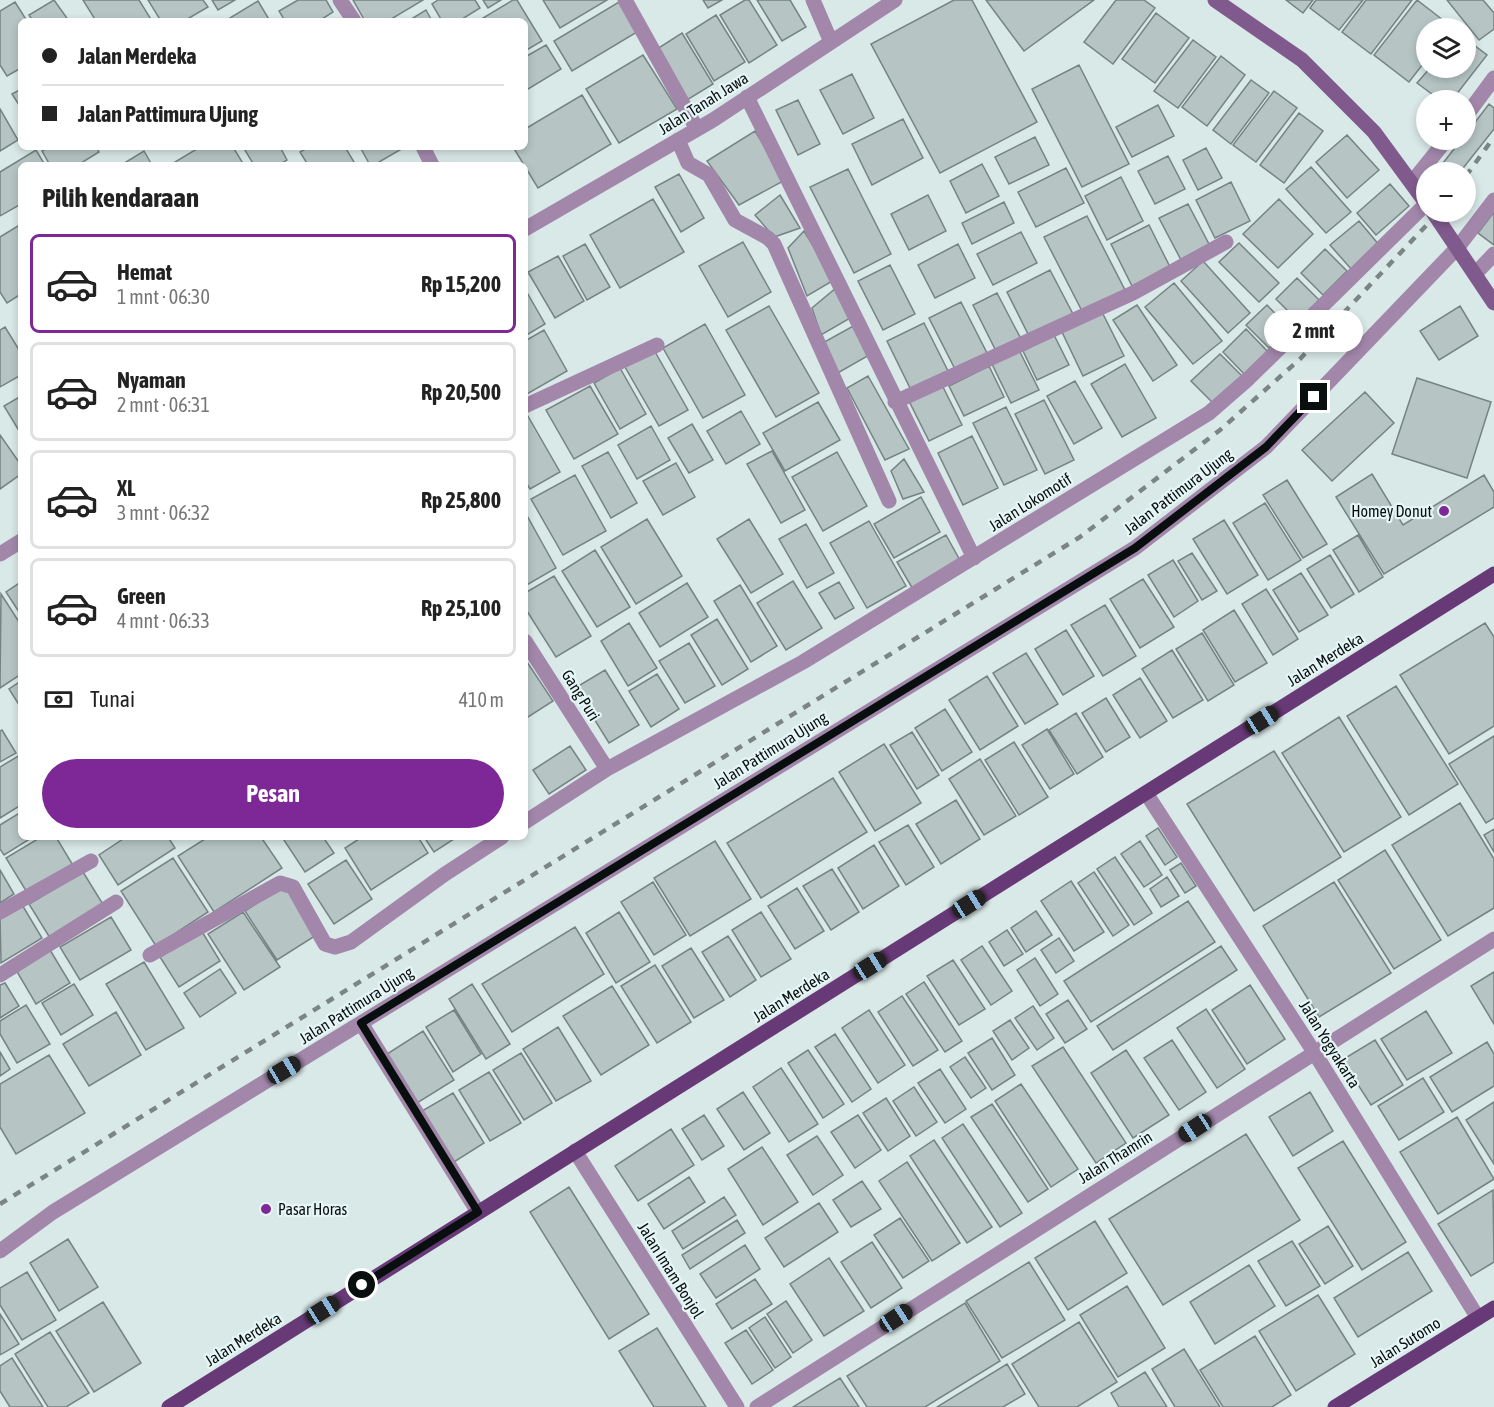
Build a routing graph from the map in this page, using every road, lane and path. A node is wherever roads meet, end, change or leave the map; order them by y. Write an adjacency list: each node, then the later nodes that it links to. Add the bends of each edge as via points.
1 (340, 0): 6 (street)
2 (625, 0): 11 (street)
3 (813, 0): 7 (street)
4 (895, 0): 7 (street, Jalan Tanah Jawa)
5 (1215, 0): 14 (street, via 1302,60 1374,132)
6 (352, 18)
7 (831, 42): 9 (street, Jalan Tanah Jawa)
8 (1494, 78): 10 (street)
9 (747, 97): 11 (street, Jalan Tanah Jawa); 26 (street)
10 (1476, 102)
11 (698, 129): 12 (street, Jalan Tanah Jawa)
12 (678, 140): 19 (street, Jalan Tanah Jawa); 28 (street, via 688,163 709,175 735,220 774,244)
13 (1438, 150): 14 (street)
14 (1413, 181): 15 (street)
15 (1416, 186)
16 (1494, 200): 21 (street, Jalan Pattimura Ujung)
17 (1416, 214): 31 (street, Jalan Lokomotif, via 1248,379 1209,412)
18 (1440, 222): 21 (street)
19 (528, 227)
20 (1226, 242): 26 (street, via 1132,293)
21 (1458, 247): 23 (street); 44 (street, Jalan Pattimura Ujung, via 1266,447 1135,548)
22 (1494, 254): 23 (street)
23 (1475, 274): 24 (street)
24 (1494, 303)
25 (657, 345): 27 (street)
26 (895, 402): 31 (street)
27 (528, 405)
28 (889, 501)
29 (18, 543): 30 (street)
30 (0, 554)
31 (974, 558): 34 (street, Jalan Lokomotif, via 803,662)
32 (1494, 574): 35 (main road, Jalan Merdeka)
33 (528, 646): 34 (street, Gang Puri)
34 (607, 769): 36 (street, Jalan Lokomotif)
35 (1146, 793): 45 (street, Jalan Yogyakarta); 46 (main road, Jalan Merdeka)
36 (528, 820)
37 (497, 840): 42 (street, via 340,947 325,944 293,887 280,883)
38 (91, 861): 40 (street)
39 (116, 902): 43 (street)
40 (0, 912)
41 (1494, 939): 45 (street, Jalan Thamrin)
42 (150, 955)
43 (0, 975)
44 (361, 1023): 47 (street); 48 (street, Jalan Pattimura Ujung, via 53,1212)
45 (1314, 1052): 50 (street, Jalan Yogyakarta); 53 (street, Jalan Thamrin)
46 (575, 1152): 47 (main road, Jalan Merdeka); 52 (street, Jalan Imam Bonjol)
47 (478, 1212): 51 (main road, Jalan Merdeka)
48 (0, 1251)
49 (1494, 1308): 50 (main road, Jalan Sutomo)
50 (1478, 1318): 54 (main road, Jalan Sutomo)
51 (169, 1407)
52 (737, 1407)
53 (757, 1407)
54 (1335, 1407)

